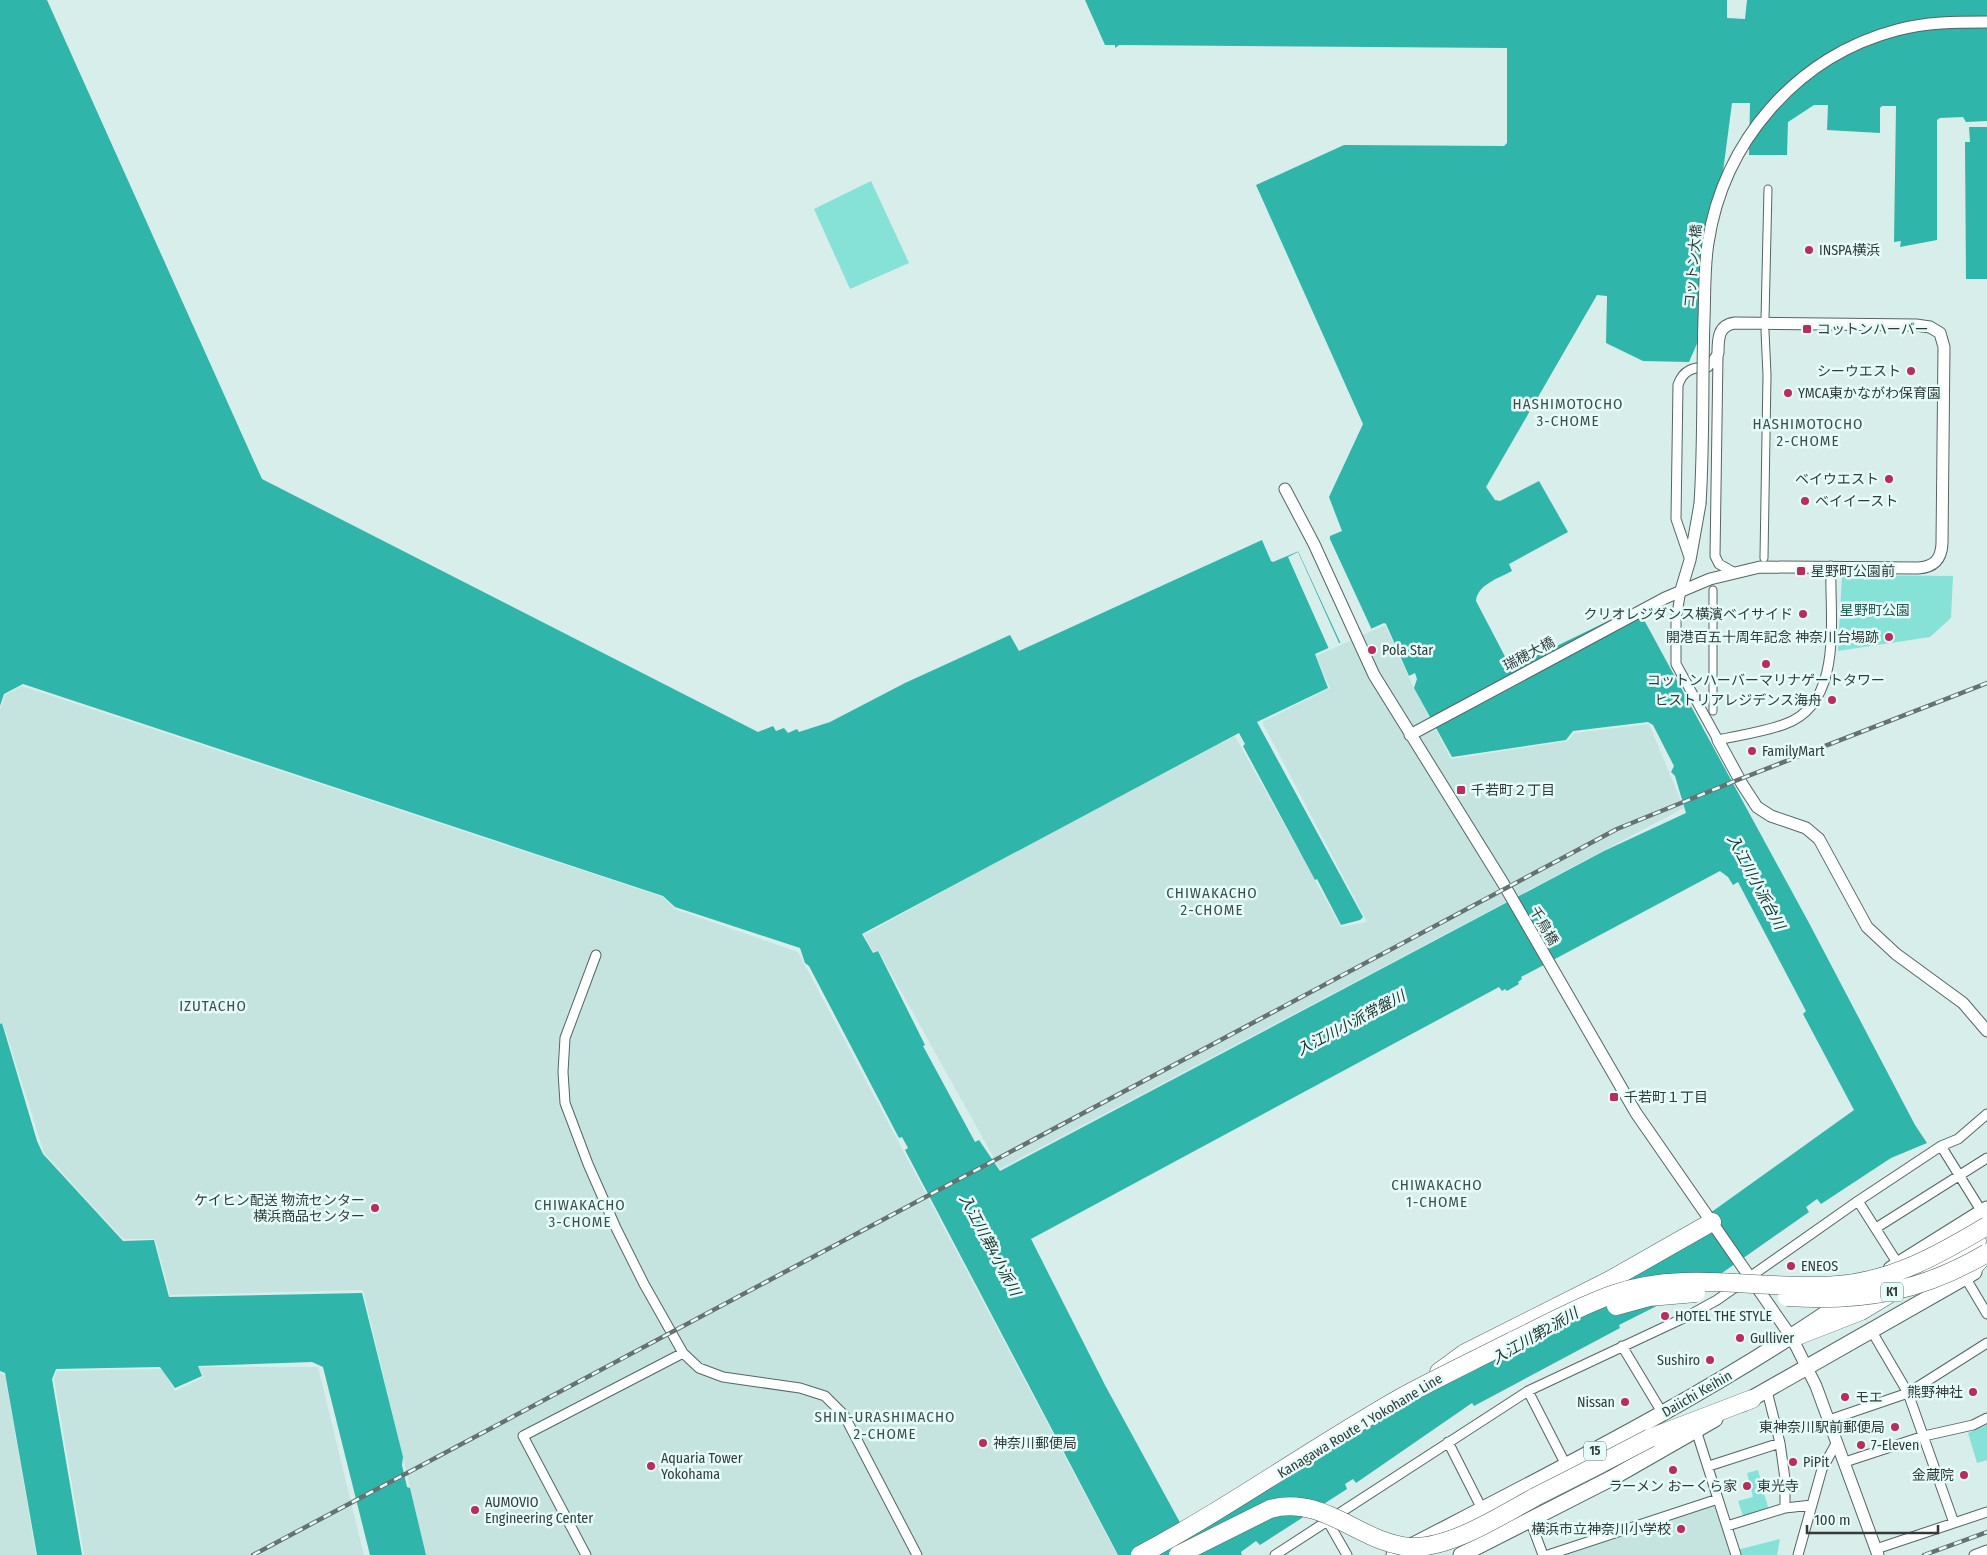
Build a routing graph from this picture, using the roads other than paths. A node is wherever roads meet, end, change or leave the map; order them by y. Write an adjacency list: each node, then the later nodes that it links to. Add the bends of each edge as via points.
1 (1987, 22): 10 (street, コットン大橋, bridge, via 1944,23 1898,30 1837,54 1814,68 1783,95 1735,158 1718,198 1708,245 1700,504)
2 (1768, 189): 3 (street)
3 (1765, 319)
4 (1765, 331): 9 (street)
5 (1718, 353): 6 (street); 7 (street); 11 (street, via 1720,332 1735,323 1916,325 1930,327 1942,335 1940,557 1932,565 1923,567)
6 (1708, 367): 7 (street); 10 (street, via 1688,370 1678,385 1676,519)
7 (1718, 380): 12 (street, via 1715,556 1719,564)
8 (1285, 489): 16 (street, 千鳥橋, via 1374,675)
9 (1764, 558)
10 (1690, 560): 13 (street, コットン大橋)
11 (1831, 566): 12 (street, via 1760,567); 17 (street, via 1830,667 1819,695 1806,710 1786,724)
12 (1732, 572): 13 (street)
13 (1681, 590): 16 (street, 瑞穂大橋); 17 (street, via 1674,657)
14 (1713, 590): 15 (street)
15 (1713, 711)
16 (1410, 735): 26 (street, 千鳥橋, via 1513,902 1636,1113)
17 (1718, 740): 19 (street, via 1757,807 1770,816 1806,828 1825,846 1861,918 1880,941 1963,1003)
18 (596, 955): 39 (street, via 565,1038 565,1103 616,1228)
19 (1987, 1031)
20 (1987, 1114): 21 (street, via 1958,1138)
21 (1941, 1146): 23 (street); 24 (street)
22 (1987, 1158): 23 (street)
23 (1960, 1176): 25 (street); 27 (street)
24 (1858, 1201): 27 (street); 33 (street)
25 (1985, 1216): 30 (highway, Daiichi Keihin / 15); 44 (highway, Kanagawa Route 1 Yokohane Line / K1, bridge, via 1916,1265 1856,1283 1815,1286 1693,1281 1665,1282 1630,1289 1553,1321)
26 (1712, 1222): 33 (street, 千鳥橋); 44 (highway, bridge, via 1610,1280 1465,1354)
27 (1876, 1228): 30 (street)
28 (1987, 1235): 36 (highway, K1, via 1861,1311)
29 (1987, 1252): 32 (highway, K1); 70 (highway, Kanagawa Route 1 Yokohane Line / K1, bridge, via 1936,1279 1884,1295 1820,1299 1686,1293 1649,1297 1601,1311 1405,1408 1265,1496)
30 (1898, 1264): 36 (highway, Daiichi Keihin / 15)
31 (1987, 1265): 32 (highway, 15)
32 (1965, 1277): 34 (street); 35 (highway, 15)
33 (1750, 1278): 36 (street, 千鳥橋); 38 (street, via 1688,1316)
34 (1987, 1314)
35 (1872, 1330): 40 (highway, 15); 42 (street)
36 (1792, 1338): 40 (street, 千鳥橋); 45 (highway, Daiichi Keihin / 15)
37 (1987, 1343): 42 (street)
38 (1622, 1346): 41 (street); 45 (street)
39 (683, 1352): 67 (street, via 523,1436); 68 (street, via 700,1368 723,1377 800,1388 824,1396 844,1415)
40 (1808, 1368): 43 (highway, 15); 47 (street, 千鳥橋)
41 (1528, 1391): 50 (street); 55 (street)
42 (1908, 1393): 47 (street); 49 (street)
43 (1760, 1395): 48 (highway, 15); 52 (street); 71 (highway, bridge, via 1650,1438 1492,1520 1432,1545 1409,1547 1390,1543 1319,1511 1302,1506 1282,1506)
44 (1400, 1399): 69 (highway, Kanagawa Route 1 Yokohane Line / K1, bridge)
45 (1663, 1414): 55 (highway, Daiichi Keihin / 15)
46 (1987, 1418): 49 (street, via 1973,1425)
47 (1829, 1420): 51 (street, 千鳥橋)
48 (1696, 1430): 54 (street); 62 (highway, 15)
49 (1924, 1436): 53 (street); 63 (street)
50 (1448, 1442): 59 (street); 61 (street)
51 (1837, 1442): 53 (street, 千鳥橋); 57 (street, via 1822,1469)
52 (1780, 1443): 54 (street); 58 (street)
53 (1845, 1462): 66 (street, 千鳥橋)
54 (1709, 1466): 56 (street)
55 (1567, 1467): 59 (highway, Daiichi Keihin / 15)
56 (1718, 1498): 64 (street); 77 (street)
57 (1812, 1505): 58 (street); 79 (street)
58 (1785, 1508): 64 (street)
59 (1482, 1509): 74 (highway, Daiichi Keihin / 15)
60 (1987, 1512): 63 (street)
61 (1328, 1520): 72 (street); 73 (street)
62 (1530, 1520): 75 (highway, 15); 76 (street)
63 (1954, 1523): 66 (street)
64 (1727, 1526): 78 (street)
65 (1987, 1550): 80 (street)
66 (1877, 1552)
67 (586, 1555)
68 (917, 1555)
69 (1140, 1555)
70 (1162, 1555)
71 (1178, 1555)
72 (1275, 1555)
73 (1347, 1555)
74 (1394, 1555)
75 (1461, 1555)
76 (1543, 1555)
77 (1548, 1555)
78 (1736, 1555)
79 (1798, 1555)
80 (1974, 1555)

